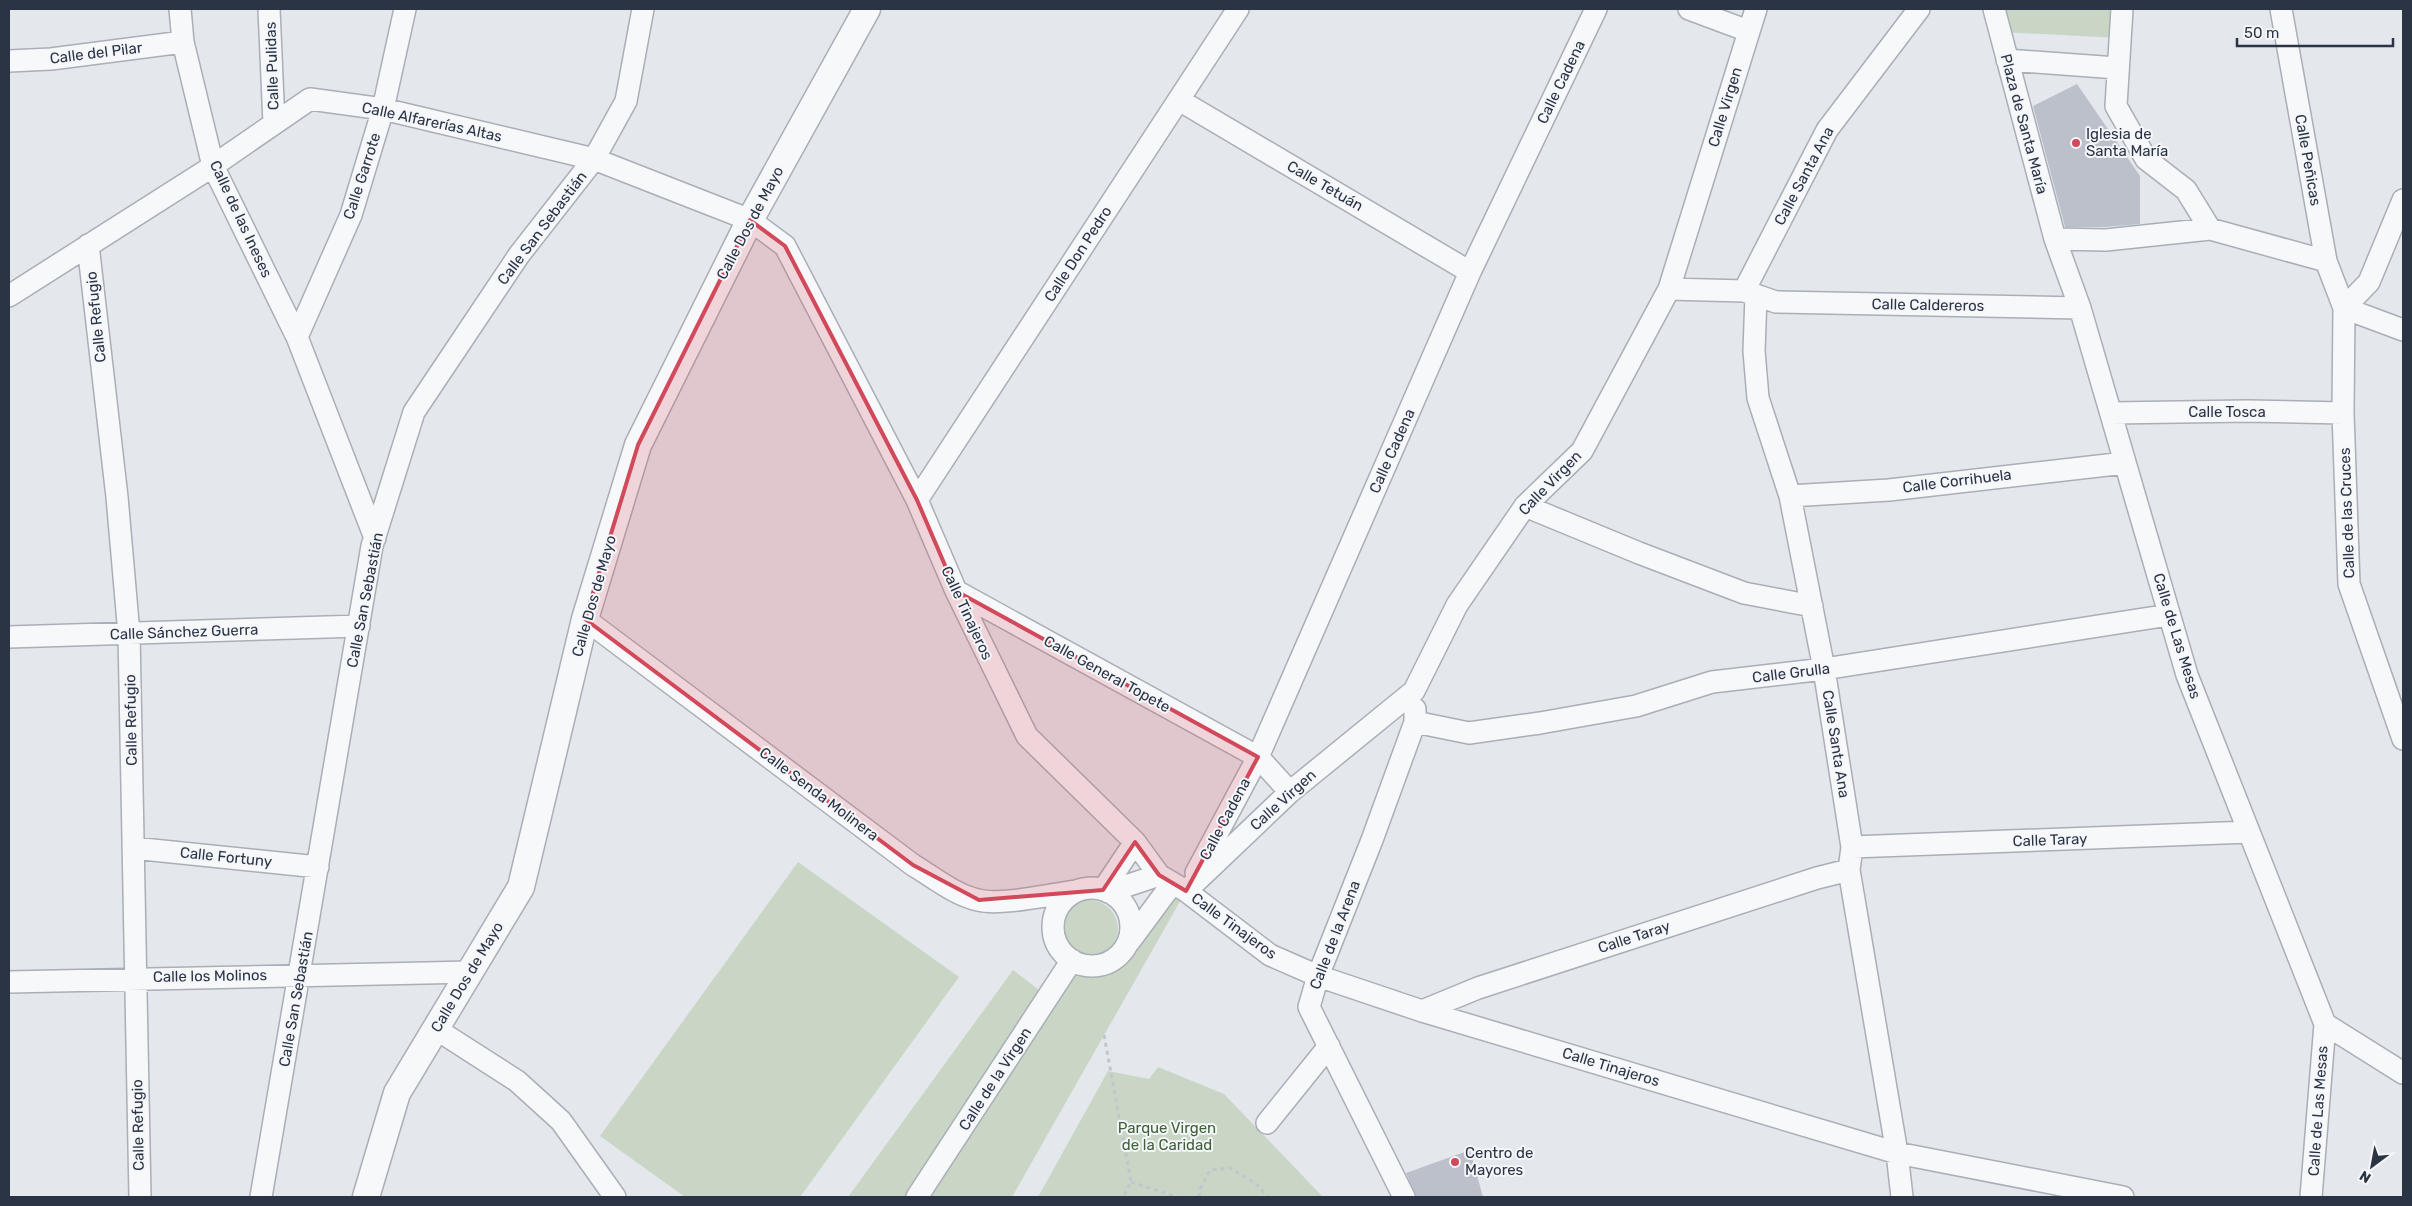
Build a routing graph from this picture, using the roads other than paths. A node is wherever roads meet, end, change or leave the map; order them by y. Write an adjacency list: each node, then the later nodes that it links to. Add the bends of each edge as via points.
1 (180, 9): 15 (street, Calle de las Ineses)
2 (269, 9): 21 (street, Calle Pulidas)
3 (405, 9): 20 (street, Calle Garrote)
4 (643, 9): 22 (street, Calle San Sebastián, via 626,101)
5 (867, 9): 25 (street, Calle Dos de Mayo)
6 (1238, 9): 19 (street, Calle Don Pedro)
7 (1596, 9): 30 (street, Calle Cadena)
8 (1690, 9): 14 (street)
9 (1756, 9): 14 (street, Calle Virgen)
10 (1919, 9): 32 (street, Calle Santa Ana, via 1827,130)
11 (1994, 9): 16 (street, Plaza de Santa María)
12 (2122, 9): 18 (street)
13 (2281, 9): 29 (street, Calle Peñicas)
14 (1748, 31): 31 (street, Calle Virgen)
15 (183, 42): 17 (street, Calle del Pilar, via 51,59); 23 (street, Calle de las Ineses)
16 (2007, 60): 18 (street); 27 (street, Plaza de Santa María)
17 (9, 61)
18 (2117, 68): 26 (street, via 2116,106 2146,159 2186,190)
19 (1179, 100): 30 (street, Calle Tetuán); 42 (street, Calle Don Pedro)
20 (384, 109): 21 (street, Calle Alfarerías Altas, via 310,99); 22 (street, Calle Alfarerías Altas); 37 (street, Calle Garrote, via 352,214)
21 (274, 124): 23 (street, Calle Alfarerías Altas)
22 (594, 160): 25 (street, Calle Alfarerías Altas); 44 (street, Calle San Sebastián, via 519,255 414,412)
23 (213, 166): 28 (street, Calle Alfarerías Altas); 37 (street, Calle de las Ineses)
24 (2403, 200): 35 (street, via 2369,282)
25 (750, 220): 42 (street, Calle Tinajeros, via 785,246); 48 (street, Calle Dos de Mayo, via 638,445)
26 (2210, 229): 27 (street, via 2106,240); 29 (street)
27 (2055, 239): 34 (street, Calle de Las Mesas)
28 (88, 245): 33 (street, Calle Alfarerías Altas); 50 (street, Calle Refugio)
29 (2326, 261): 35 (street, Calle Peñicas)
30 (1470, 272): 56 (street, Calle Cadena)
31 (1669, 289): 32 (street); 43 (street, Calle Virgen, via 1582,451)
32 (1750, 294): 34 (street, Calle Caldereros, via 1776,302); 41 (street, Calle Santa Ana, via 1758,398)
33 (9, 296)
34 (2080, 308): 38 (street, Calle de Las Mesas)
35 (2344, 308): 36 (street); 39 (street, Calle de las Cruces)
36 (2403, 330)
37 (296, 337): 44 (street, Calle de las Ineses)
38 (2110, 413): 39 (street, Calle Tosca); 40 (street, Calle de Las Mesas)
39 (2343, 413): 55 (street, Calle de las Cruces, via 2348,584)
40 (2125, 463): 41 (street, Calle Corrihuela, via 1889,490); 47 (street, Calle de Las Mesas)
41 (1790, 496): 46 (street, Calle Santa Ana)
42 (917, 500): 45 (street, Calle Tinajeros)
43 (1525, 506): 46 (street, via 1744,593); 53 (street, Calle Virgen, via 1457,605)
44 (375, 538): 49 (street, Calle San Sebastián)
45 (956, 591): 56 (street, Calle General Topete); 59 (street, Calle Tinajeros, via 1027,736)
46 (1812, 606): 52 (street, Calle Santa Ana)
47 (2169, 615): 52 (street, Calle Grulla); 58 (street, Calle de Las Mesas, via 2187,676)
48 (585, 619): 65 (street, Calle Senda Molinera, via 914,865 963,895 998,901); 69 (street, Calle Dos de Mayo, via 521,887)
49 (359, 626): 50 (street, Calle Sánchez Guerra); 62 (street, Calle San Sebastián)
50 (129, 634): 51 (street, Calle Sánchez Guerra); 61 (street, Calle Refugio)
51 (9, 637)
52 (1824, 669): 54 (street, Calle Grulla, via 1712,682 1636,706 1469,733); 60 (street, Calle Santa Ana)
53 (1414, 691): 54 (street, Calle de la Arena); 57 (street, Calle Virgen)
54 (1415, 722): 71 (street, Calle de la Arena)
55 (2403, 739)
56 (1258, 757): 57 (street, Calle General Topete); 64 (street, Calle Cadena)
57 (1290, 792): 64 (street, Calle Virgen)
58 (2249, 832): 60 (street, Calle Taray); 75 (street, Calle de Las Mesas)
59 (1135, 842): 64 (street, Calle Tinajeros); 66 (street)
60 (1852, 847): 63 (street, Calle Santa Ana)
61 (133, 848): 62 (street, Calle Fortuny); 72 (street, Calle Refugio)
62 (318, 868): 70 (street, Calle San Sebastián)
63 (1849, 870): 74 (street, Calle Taray, via 1488,985); 80 (street, Calle Santa Ana)
64 (1172, 884): 66 (street); 67 (street); 71 (street, Calle Tinajeros, via 1270,955)
65 (1078, 891): 66 (street, via 1090,888); 68 (street, via 1060,905 1053,929 1058,945)
66 (1106, 891): 67 (street, via 1120,900 1130,916 1132,927)
67 (1128, 944): 68 (street, via 1117,957 1103,965 1088,966)
68 (1072, 960): 85 (street, Calle de la Virgen)
69 (470, 972): 70 (street, Calle los Molinos); 76 (street, Calle Dos de Mayo)
70 (300, 974): 72 (street, Calle los Molinos); 82 (street, Calle San Sebastián)
71 (1318, 976): 74 (street, Calle Tinajeros); 77 (street, Calle de la Arena, via 1309,1007)
72 (135, 978): 73 (street, Calle los Molinos); 81 (street, Calle Refugio)
73 (9, 982)
74 (1422, 1011): 80 (street, Calle Tinajeros)
75 (2325, 1024): 78 (street, Calle de Las Mesas); 89 (street, Calle de Las Mesas)
76 (436, 1029): 83 (street, Calle Dos de Mayo, via 397,1093); 84 (street, via 517,1082 561,1121)
77 (1329, 1046): 79 (street); 86 (street, Calle de la Arena)
78 (2403, 1073)
79 (1267, 1124)
80 (1898, 1153): 87 (street, Calle Santa Ana); 88 (street, Calle Tinajeros)
81 (140, 1197)
82 (261, 1197)
83 (366, 1197)
84 (615, 1197)
85 (917, 1197)
86 (1404, 1197)
87 (1902, 1197)
88 (2123, 1197)
89 (2311, 1197)

